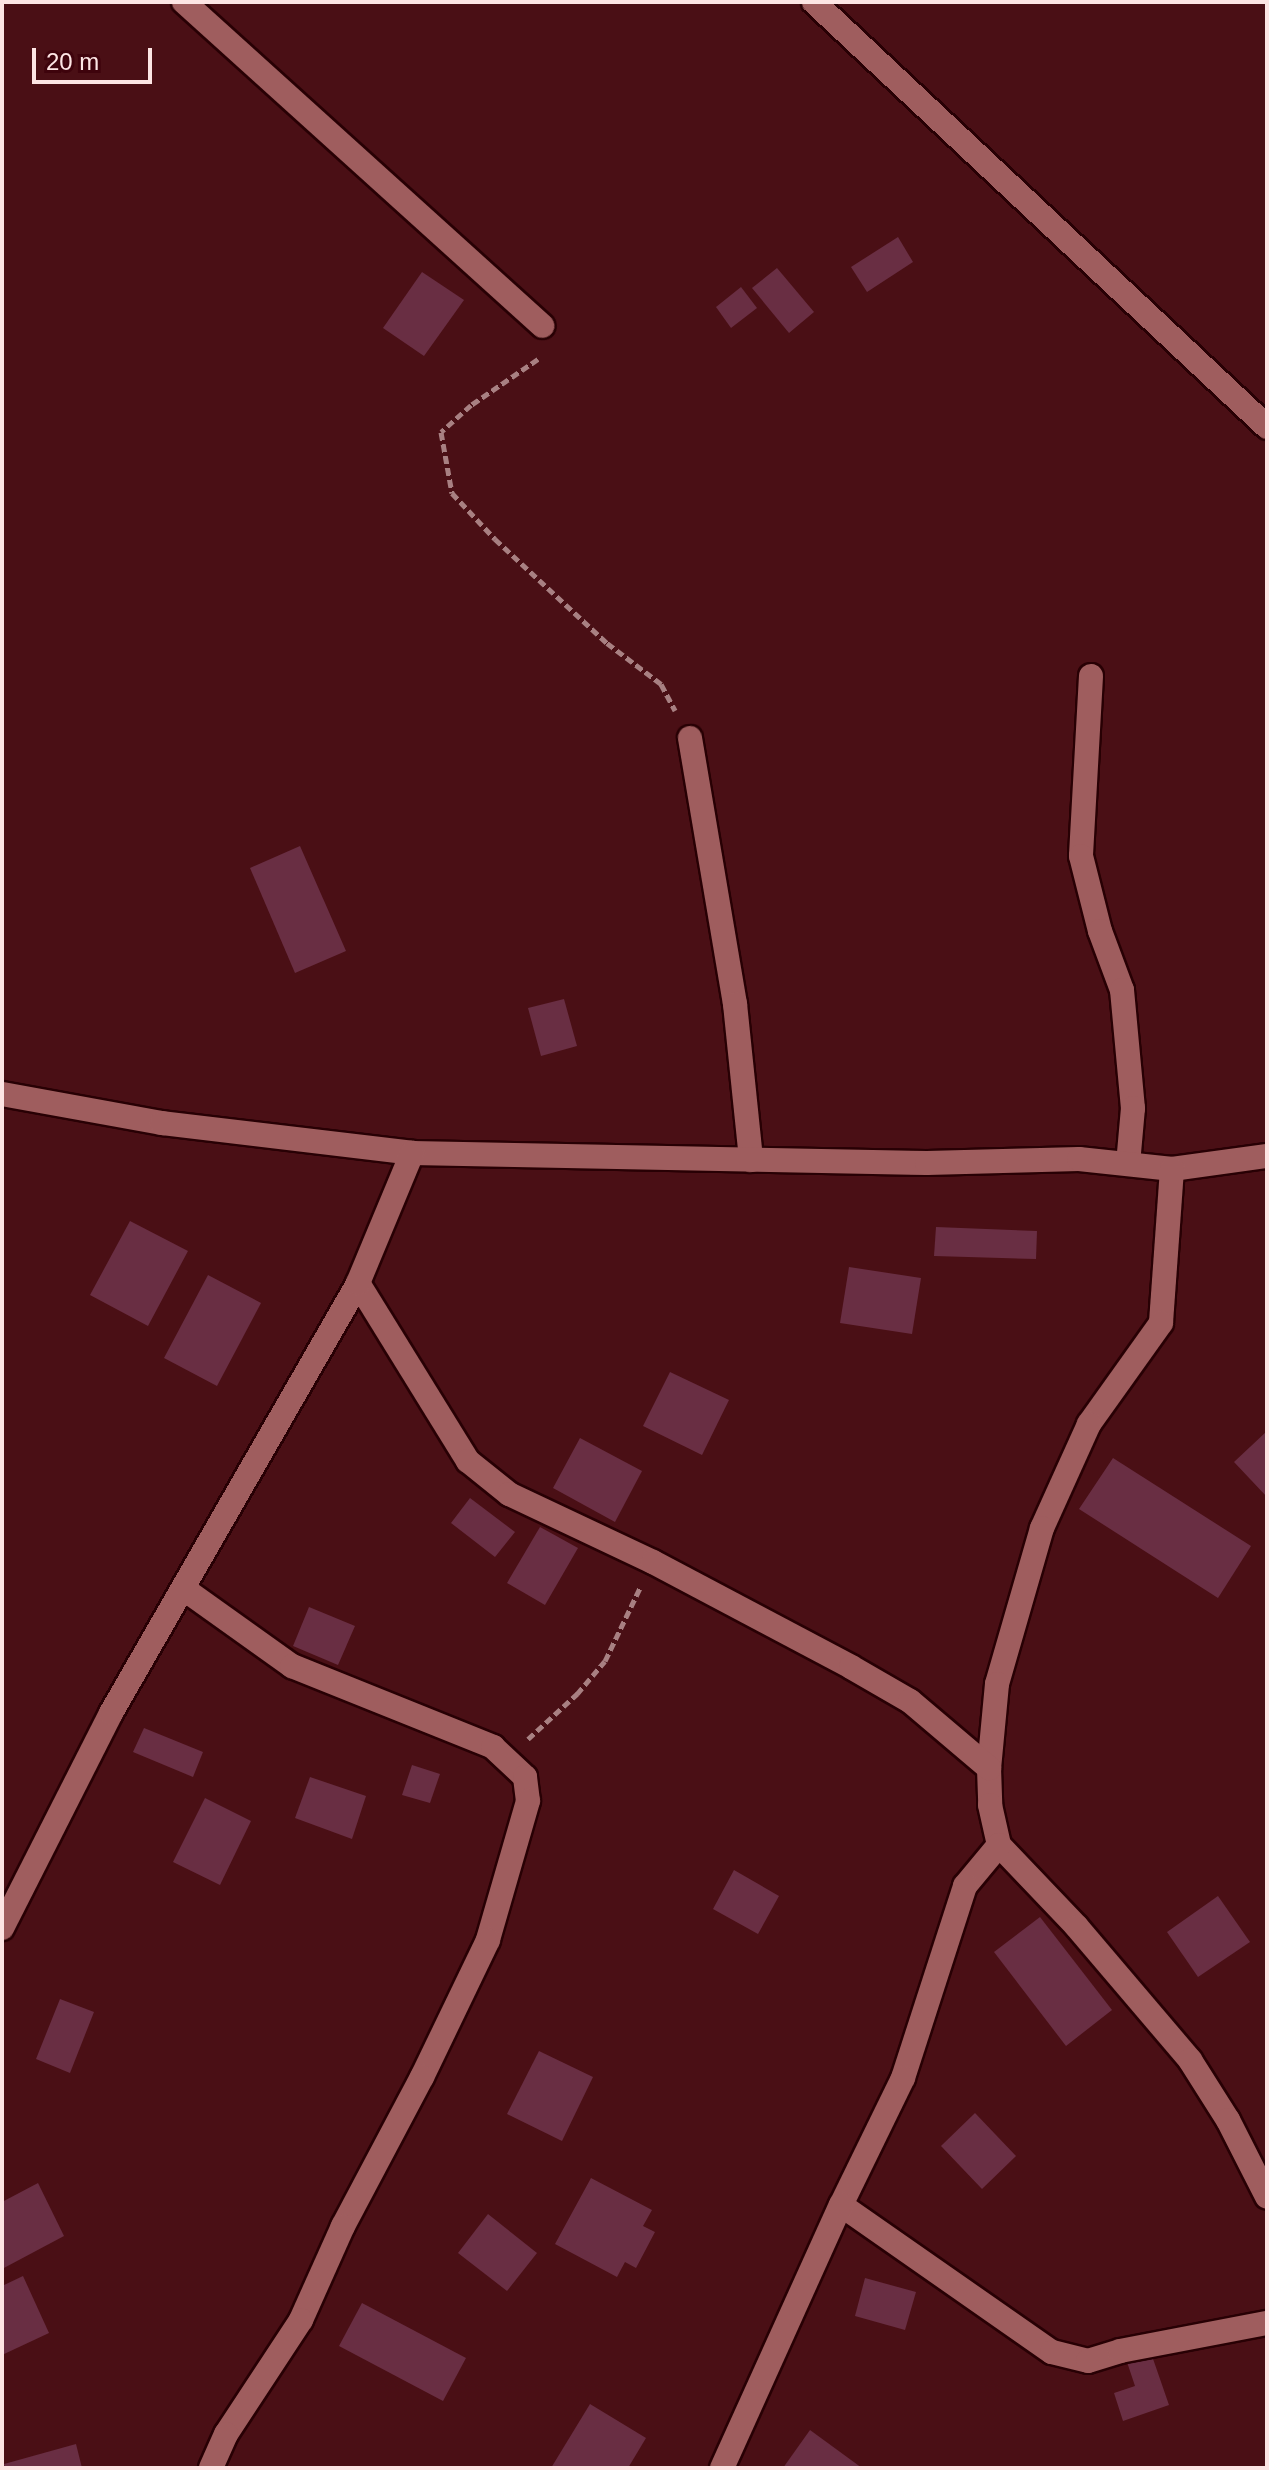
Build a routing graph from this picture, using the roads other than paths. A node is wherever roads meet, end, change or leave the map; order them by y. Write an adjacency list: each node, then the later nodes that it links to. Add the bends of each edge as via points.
1 (184, 2): 3 (street)
2 (814, 2): 4 (street)
3 (542, 326)
4 (1267, 427)
5 (1091, 676): 11 (street, via 1081,856 1122,990 1133,1108)
6 (690, 738): 10 (street, via 735,1004)
7 (2, 1094): 8 (street, via 162,1123)
8 (412, 1153): 10 (street); 13 (street)
9 (1267, 1156): 12 (street)
10 (751, 1160): 11 (street, via 1079,1159)
11 (1128, 1164): 12 (street)
12 (1172, 1169): 15 (street, via 1161,1323 1089,1424 1042,1528 997,1684)
13 (358, 1283): 14 (street); 15 (street, via 468,1461 509,1494 653,1562 910,1701)
14 (184, 1589): 17 (street, via 111,1713); 21 (street, via 292,1666 493,1747 525,1777 528,1801 488,1940 301,2320 226,2434)
15 (989, 1768): 16 (street)
16 (999, 1845): 18 (street, via 1190,2060); 19 (street, via 965,1886 903,2078)
17 (2, 1928)
18 (1267, 2197)
19 (841, 2205): 20 (street, via 1052,2352 1088,2361); 22 (street)
20 (1267, 2323)
21 (211, 2468)
22 (722, 2468)

